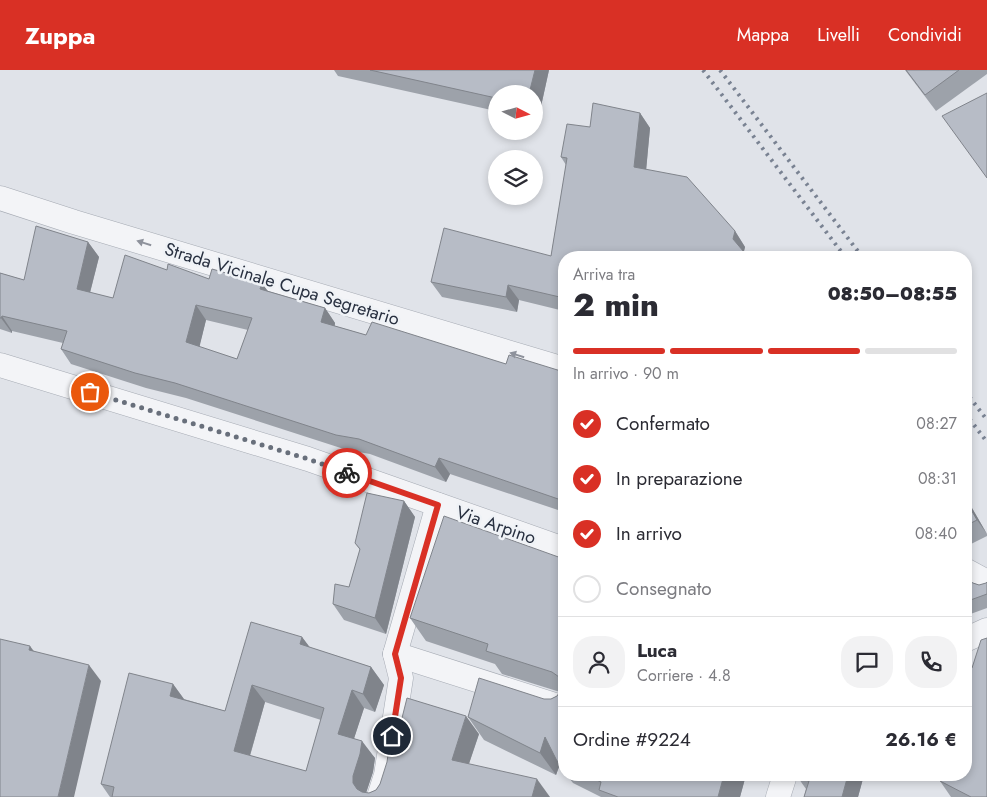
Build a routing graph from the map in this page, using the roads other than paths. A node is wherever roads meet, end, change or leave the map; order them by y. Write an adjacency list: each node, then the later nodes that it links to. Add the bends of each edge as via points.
1 (0, 198): 3 (street, Strada Vicinale Cupa Segretario, one-way to 1)
2 (0, 364): 4 (street, Via Arpino, via 308,459)
3 (558, 367)
4 (438, 505): 5 (street, Via Arpino); 10 (street)
5 (558, 547)
6 (972, 574): 7 (street)
7 (987, 582)
8 (987, 630): 9 (street)
9 (972, 637)
10 (395, 654): 11 (street); 12 (street, via 401,678)
11 (558, 706)
12 (380, 797)

